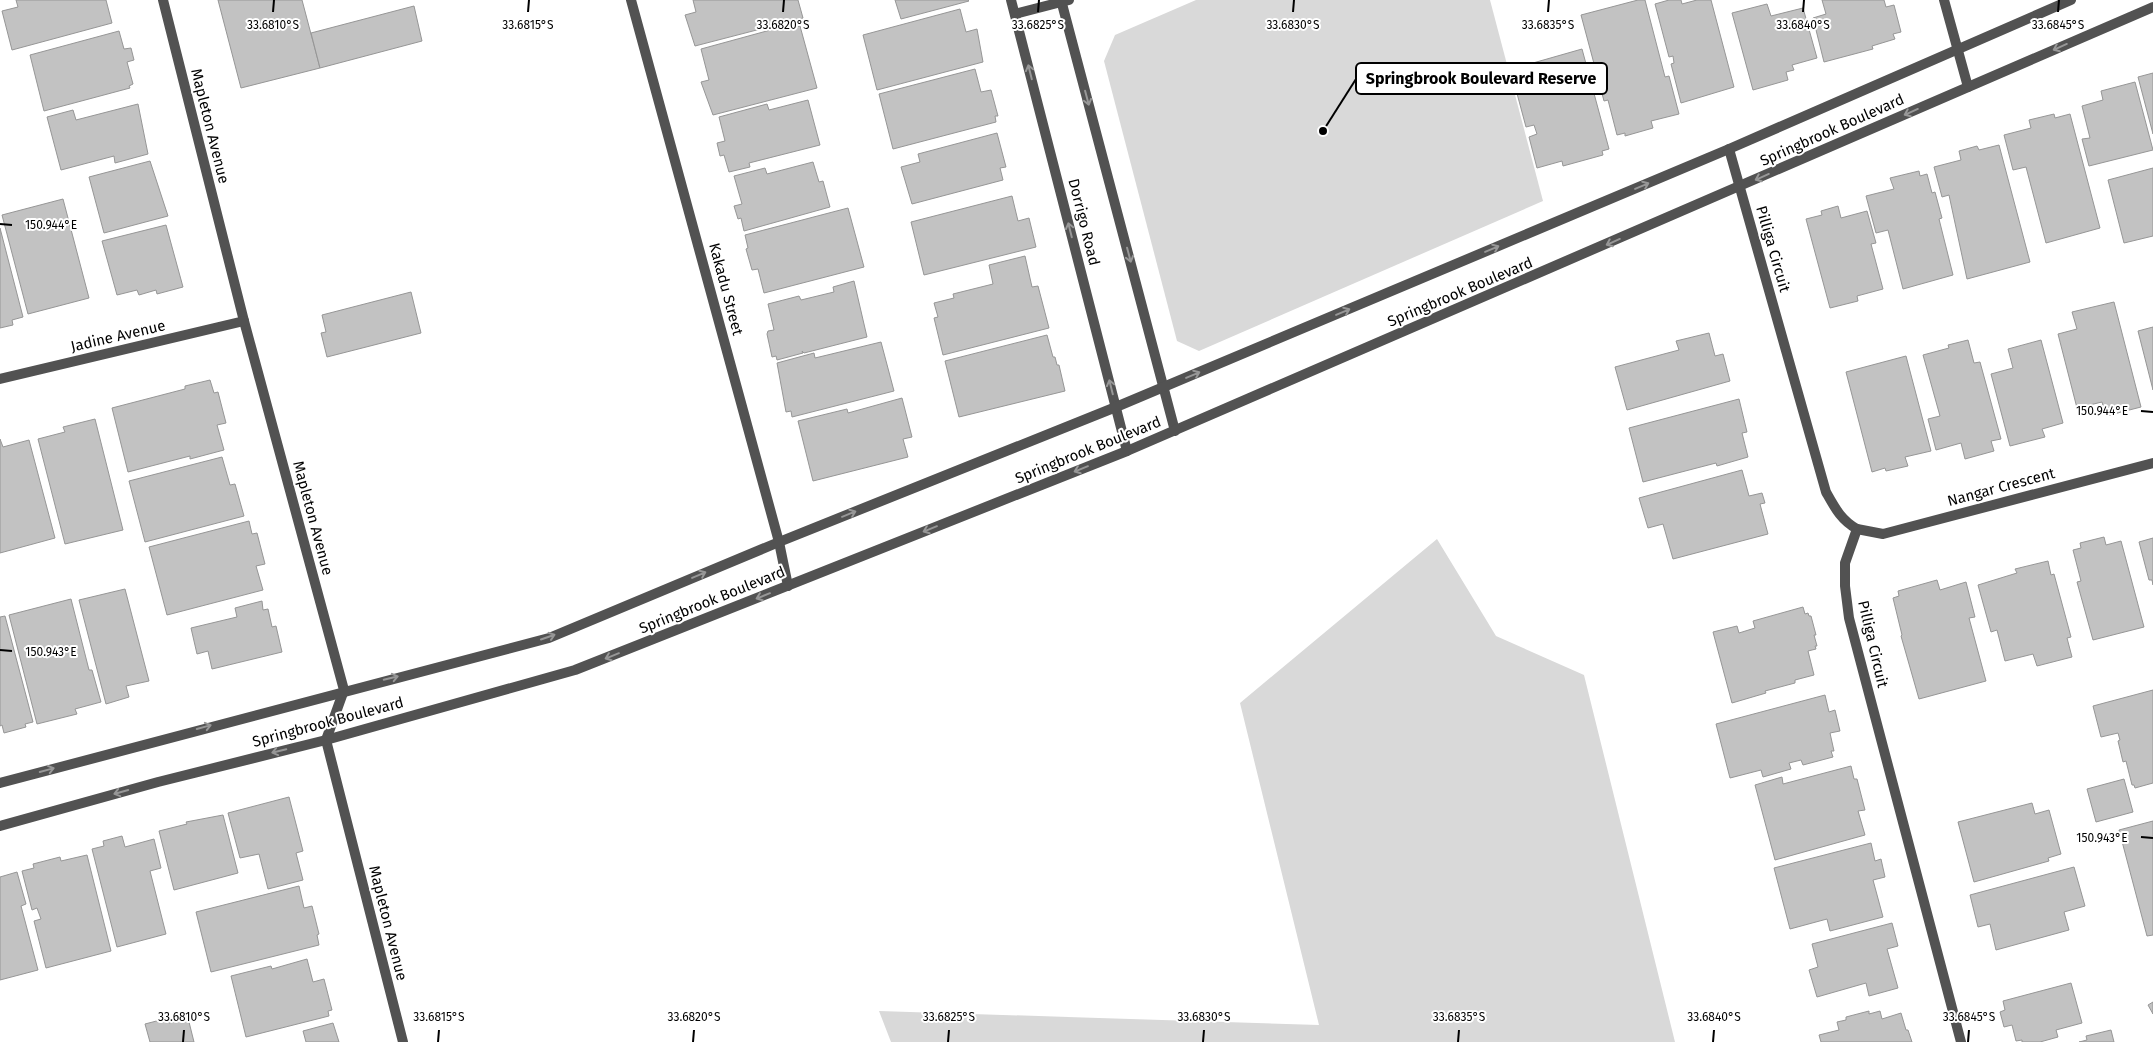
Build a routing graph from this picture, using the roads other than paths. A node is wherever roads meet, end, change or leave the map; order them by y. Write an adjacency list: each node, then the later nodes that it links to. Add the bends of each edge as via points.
1 (163, 0): 13 (street, Mapleton Avenue)
2 (631, 0): 21 (street, Kakadu Street)
3 (1011, 0): 8 (street, Dorrigo Road)
4 (1944, 0): 9 (street)
5 (2071, 0): 9 (street, Springbrook Boulevard)
6 (1064, 1): 8 (street); 15 (street, one-way to 15)
7 (2153, 6): 10 (street, Springbrook Boulevard, one-way to 10)
8 (1015, 14): 16 (street, Dorrigo Road, one-way to 8)
9 (1958, 49): 10 (street); 11 (street, Springbrook Boulevard)
10 (1968, 87): 12 (street, Springbrook Boulevard, one-way to 12)
11 (1729, 149): 12 (street, Pilliga Circuit); 15 (street, Springbrook Boulevard, one-way to 11)
12 (1740, 187): 17 (street, Springbrook Boulevard, one-way to 17); 20 (street, Pilliga Circuit, via 1826,492 1841,518)
13 (244, 321): 14 (street, Jadine Avenue); 23 (street, Mapleton Avenue)
14 (0, 380)
15 (1163, 387): 16 (street, Springbrook Boulevard); 17 (street)
16 (1116, 407): 18 (street, Dorrigo Road); 21 (street, Springbrook Boulevard, one-way to 16)
17 (1175, 431): 18 (street, Springbrook Boulevard)
18 (1126, 452): 22 (street, Springbrook Boulevard, one-way to 22)
19 (2153, 463): 20 (street, Nangar Crescent, via 1883,534)
20 (1857, 530): 28 (street, Pilliga Circuit, via 1845,562 1849,618)
21 (779, 542): 22 (street, Kakadu Street); 23 (street, Springbrook Boulevard, one-way to 21, via 549,638)
22 (788, 586): 24 (street, Springbrook Boulevard, one-way to 24, via 575,670)
23 (344, 690): 24 (street); 25 (street, Springbrook Boulevard, one-way to 23)
24 (326, 740): 26 (street, Springbrook Boulevard, one-way to 26); 27 (street, Mapleton Avenue)
25 (0, 783)
26 (0, 826)
27 (403, 1042)
28 (1961, 1042)

